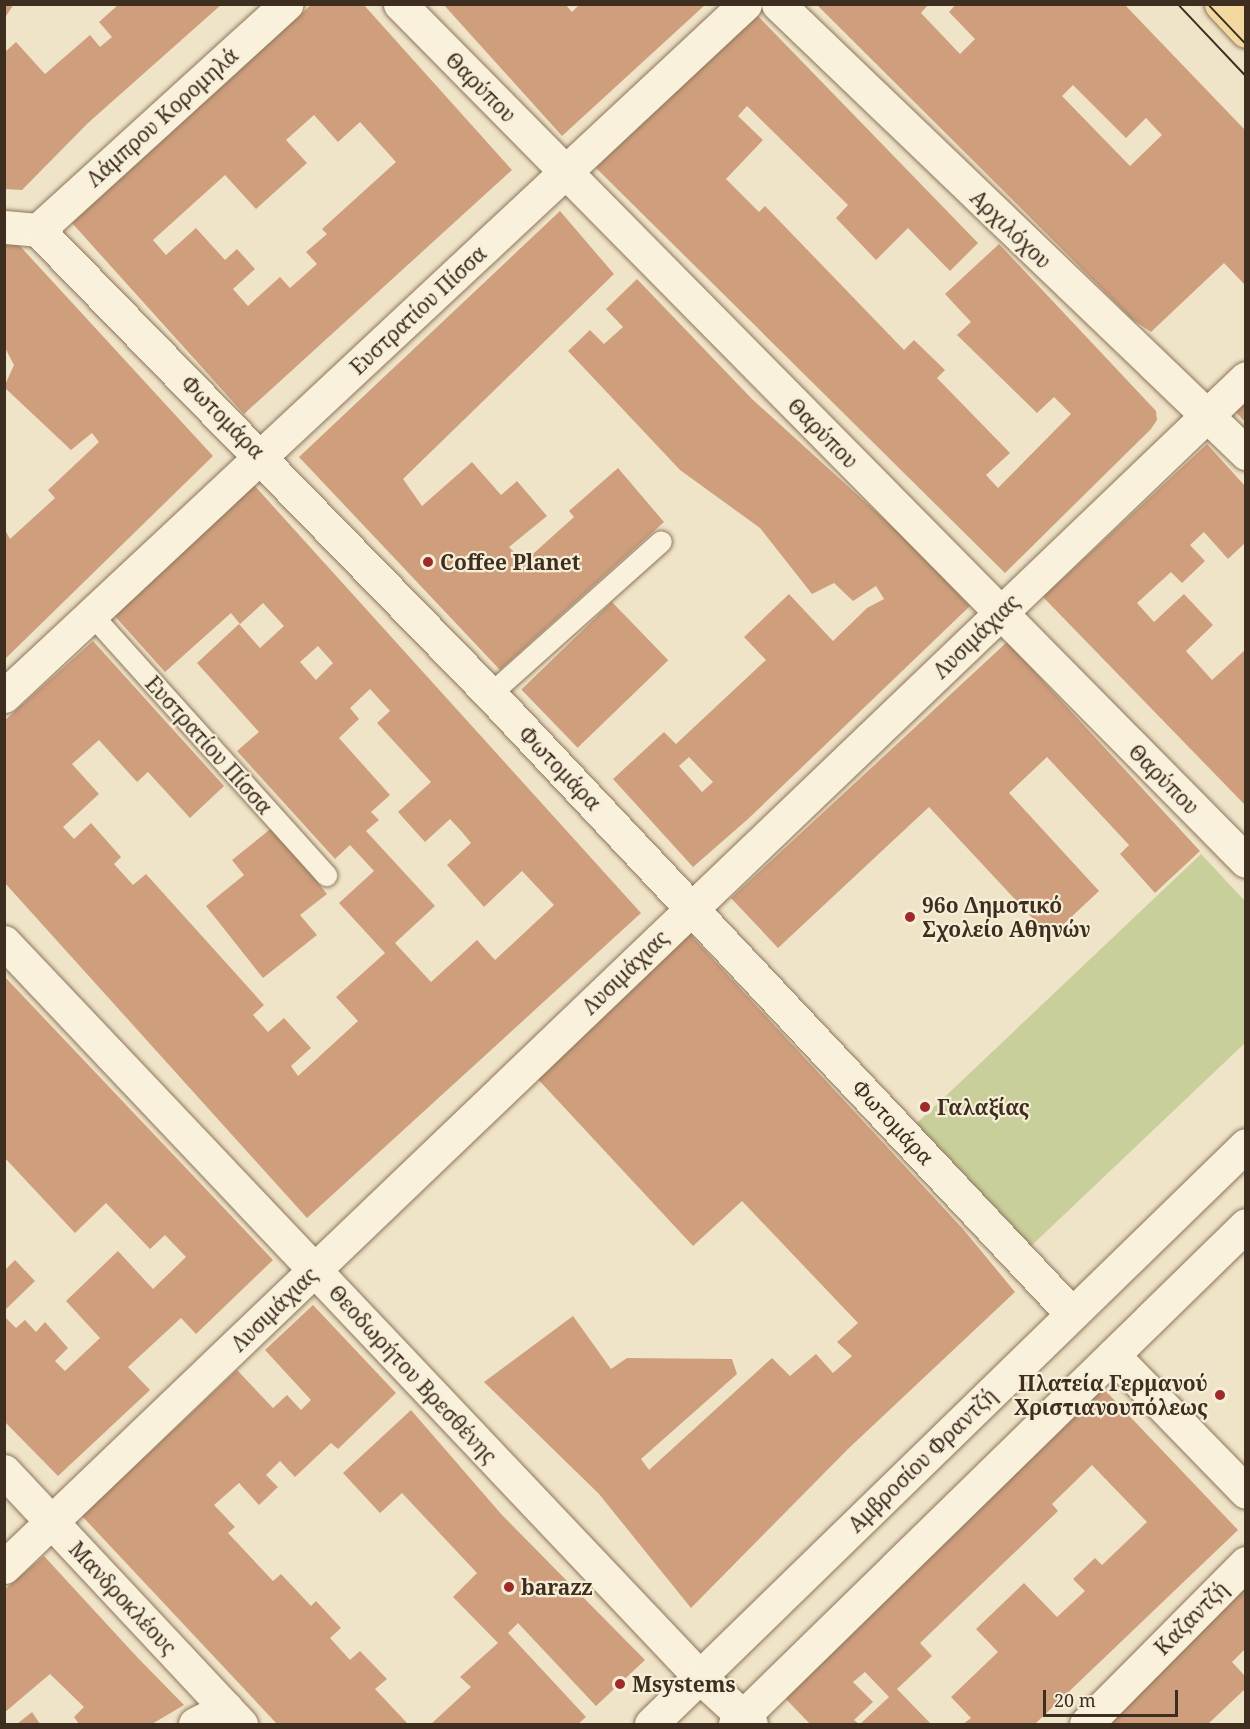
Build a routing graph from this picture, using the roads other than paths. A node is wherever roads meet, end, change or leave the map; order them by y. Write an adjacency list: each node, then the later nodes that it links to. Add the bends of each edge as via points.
1 (286, 4): 9 (street, Λάμπρου Κορομηλά)
2 (400, 4): 7 (street, Θαρύπου)
3 (745, 4): 7 (street, Ευστρατίου Πίσσα)
4 (778, 4): 11 (street, Αρχιλόχου)
5 (1221, 4): 6 (main road)
6 (1245, 31)
7 (566, 172): 13 (street, Ευστρατίου Πίσσα); 15 (street, Θαρύπου)
8 (4, 227): 9 (street)
9 (38, 230): 13 (street, Φωτομάρα)
10 (1245, 378): 11 (street, Λυσιμάχιας)
11 (1206, 416): 12 (street, Αρχιλόχου); 15 (street, Λυσιμάχιας)
12 (1245, 453)
13 (262, 456): 16 (street, Ευστρατίου Πίσσα); 17 (street, Φωτομάρα)
14 (661, 541): 17 (lane)
15 (1000, 613): 19 (street, Θαρύπου); 21 (street, Λυσιμάχιας)
16 (92, 615): 18 (street, Ευστρατίου Πίσσα); 20 (lane, Ευστρατίου Πίσσα)
17 (490, 694): 21 (street, Φωτομάρα)
18 (4, 696)
19 (1245, 861)
20 (326, 875)
21 (693, 907): 25 (street, Λυσιμάχιας); 26 (street, Φωτομάρα)
22 (4, 942): 25 (street, Θεοδωρήτου Βρεσθένης)
23 (1245, 1145): 26 (street, Αμβροσίου Φραντζή)
24 (1245, 1226): 27 (street)
25 (314, 1270): 30 (street, Λυσιμάχιας); 33 (street, Θεοδωρήτου Βρεσθένης)
26 (1072, 1314): 33 (street, Αμβροσίου Φραντζή)
27 (1113, 1355): 29 (street); 35 (street)
28 (4, 1471): 30 (street, Μανδροκλέους)
29 (1245, 1492)
30 (52, 1522): 32 (street, Λυσιμάχιας); 34 (street, Μανδροκλέους)
31 (1245, 1563): 38 (street, Καζαντζή)
32 (4, 1567)
33 (700, 1677): 35 (street, Θεοδωρήτου Βρεσθένης); 37 (street, Αμβροσίου Φραντζή)
34 (233, 1716): 36 (street)
35 (743, 1722)
36 (195, 1725)
37 (651, 1725)
38 (1086, 1725)

